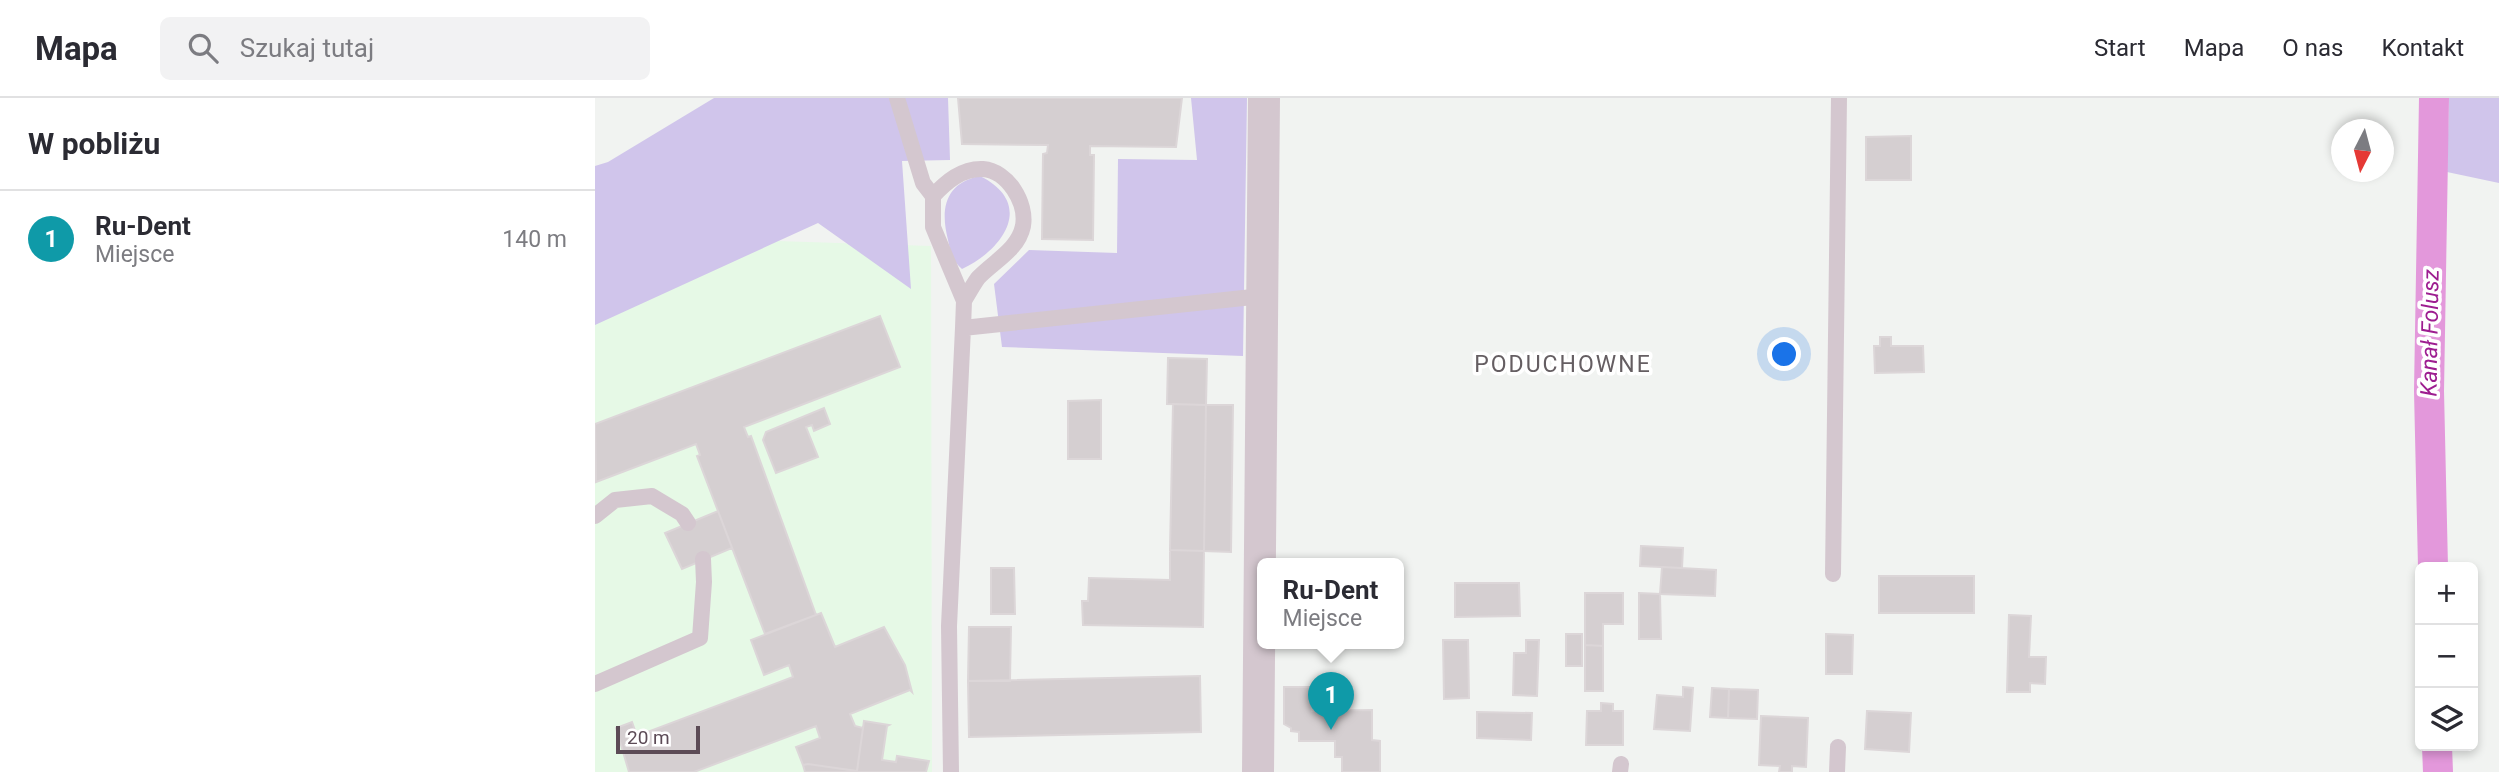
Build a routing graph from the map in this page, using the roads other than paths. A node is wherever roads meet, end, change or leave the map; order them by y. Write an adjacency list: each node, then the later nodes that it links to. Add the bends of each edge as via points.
1 (897, 98): 4 (lane, via 923,183)
2 (1263, 98): 5 (street)
3 (1839, 98): 12 (lane)
4 (933, 197): 6 (lane, via 933,227); 6 (lane, via 948,180 985,169 1013,188 1022,205 1024,223 1018,240 978,279)
5 (1262, 296): 7 (lane); 10 (street)
6 (964, 301): 7 (lane)
7 (963, 328): 16 (lane, via 949,626)
8 (595, 516): 9 (lane, via 615,500 652,496 682,514)
9 (688, 523)
10 (1260, 558)
11 (703, 559): 14 (lane, via 700,638)
12 (1833, 574)
13 (1259, 649): 17 (street)
14 (595, 684)
15 (1838, 747): 18 (lane)
16 (951, 772)
17 (1258, 772)
18 (1837, 772)

